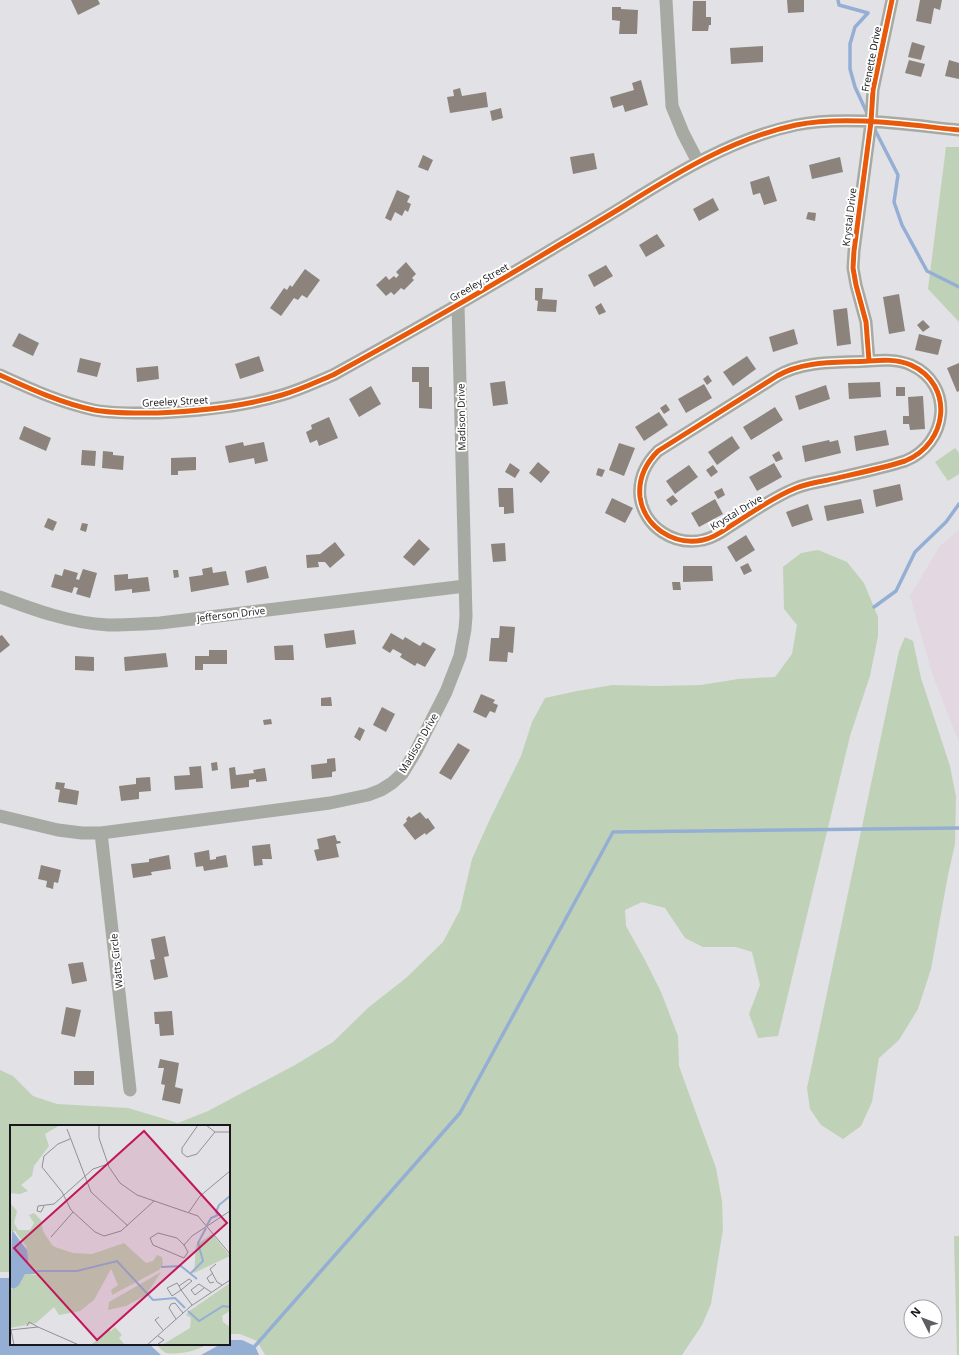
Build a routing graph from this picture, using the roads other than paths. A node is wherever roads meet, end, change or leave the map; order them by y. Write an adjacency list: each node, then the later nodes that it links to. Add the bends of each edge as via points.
1 (666, 0): 5 (street, via 672,106)
2 (892, 0): 3 (street, Frenette Drive, via 873,90)
3 (871, 122): 4 (street, Greeley Street); 5 (street, Greeley Street, via 810,123 784,128 756,136); 7 (street, Krystal Drive, via 853,268 866,322)
4 (959, 130)
5 (698, 162): 6 (street, Greeley Street)
6 (458, 304): 8 (street, Greeley Street, via 327,378 282,395 229,407 157,413 95,410 40,394); 9 (street, Madison Drive)
7 (868, 361): 7 (street, Krystal Drive, via 814,364 792,369 658,450 644,469 640,484 641,499 650,520 660,531 674,538 688,541 704,540 792,490 897,464 919,454 934,438 939,423 941,408 938,393 930,380 906,363 891,360)
8 (1, 379)
9 (465, 586): 10 (street, Jefferson Drive, via 134,625 80,622 37,611); 12 (street, Madison Drive, via 465,629 456,668 416,751 402,774 392,783 368,795 330,803)
10 (0, 597)
11 (0, 816): 12 (street, Madison Drive, via 58,830)
12 (102, 833): 13 (street, Watts Circle)
13 (130, 1090)

